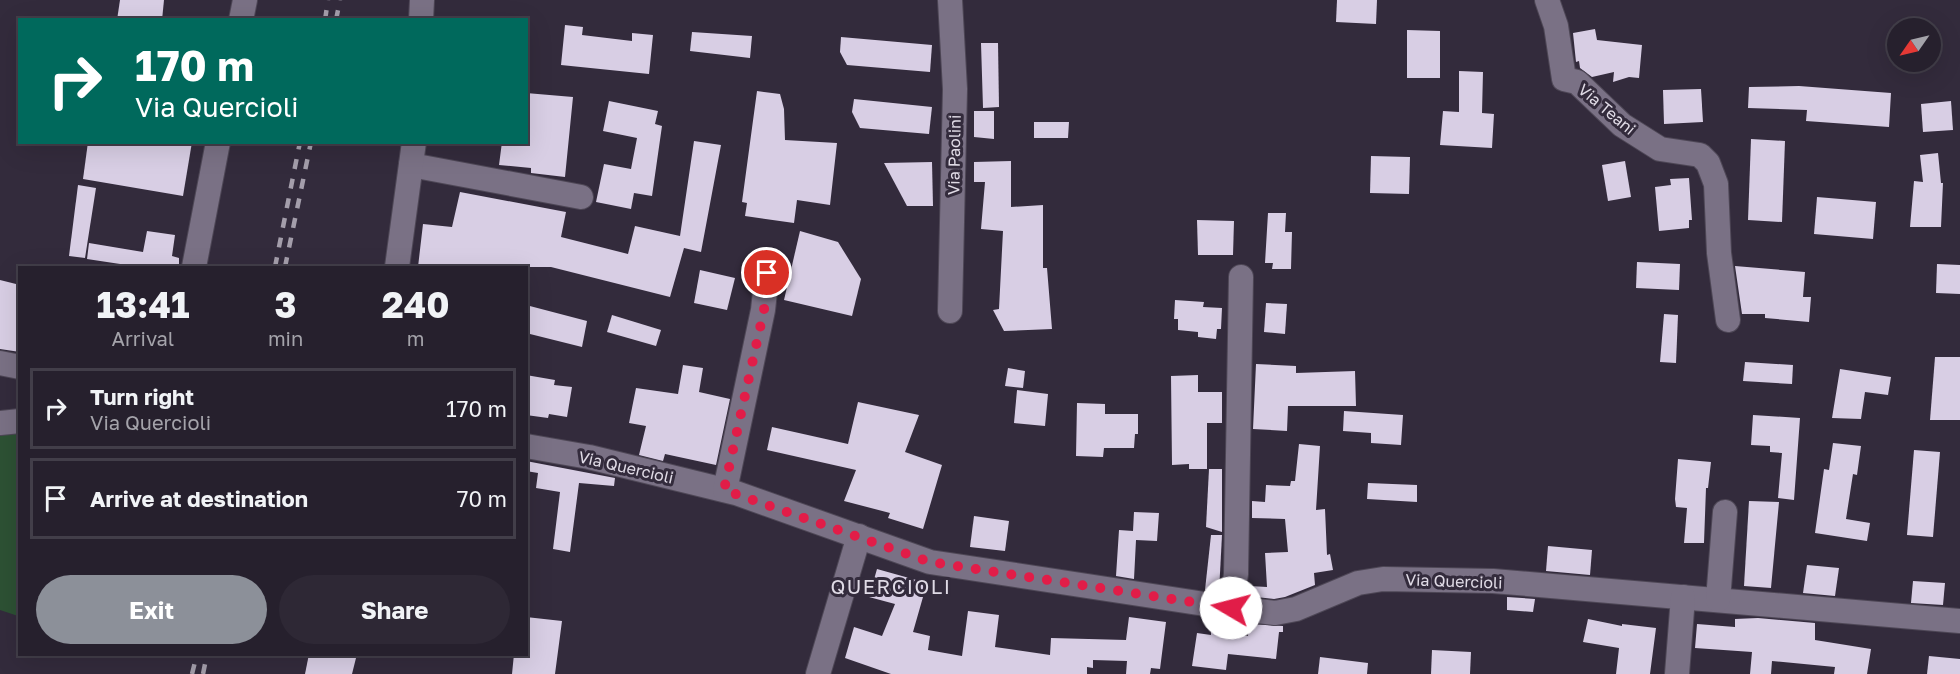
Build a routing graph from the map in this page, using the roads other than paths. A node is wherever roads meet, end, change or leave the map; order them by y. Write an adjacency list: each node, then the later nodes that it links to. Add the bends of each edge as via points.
1 (245, 0): 5 (street)
2 (422, 0): 6 (street)
3 (950, 0): 14 (street, Via Paolini, via 955,89)
4 (1547, 0): 15 (street, Via Teani, via 1556,26 1564,78 1577,82 1622,125 1660,149 1700,154 1708,163 1716,184 1719,253)
5 (241, 18)
6 (421, 18)
7 (218, 144): 10 (street)
8 (412, 154): 9 (street); 11 (street)
9 (581, 197)
10 (195, 266)
11 (397, 266)
12 (767, 273): 21 (street, via 764,310)
13 (1241, 277): 26 (street, via 1236,574)
14 (950, 311)
15 (1728, 320)
16 (0, 363): 17 (street)
17 (18, 367)
18 (18, 421): 19 (street)
19 (0, 423)
20 (528, 447): 21 (street, Via Quercioli, via 589,457)
21 (724, 490): 23 (street, Via Quercioli)
22 (1725, 512): 25 (street)
23 (859, 536): 26 (street, Via Quercioli, via 930,562); 28 (street)
24 (1683, 597): 25 (street, Via Quercioli); 26 (street, Via Quercioli, via 1417,578 1358,583 1296,609 1275,613); 29 (street)
25 (1718, 600): 27 (street, Via Quercioli)
26 (1231, 608)
27 (1960, 621)
28 (818, 674)
29 (1677, 674)

